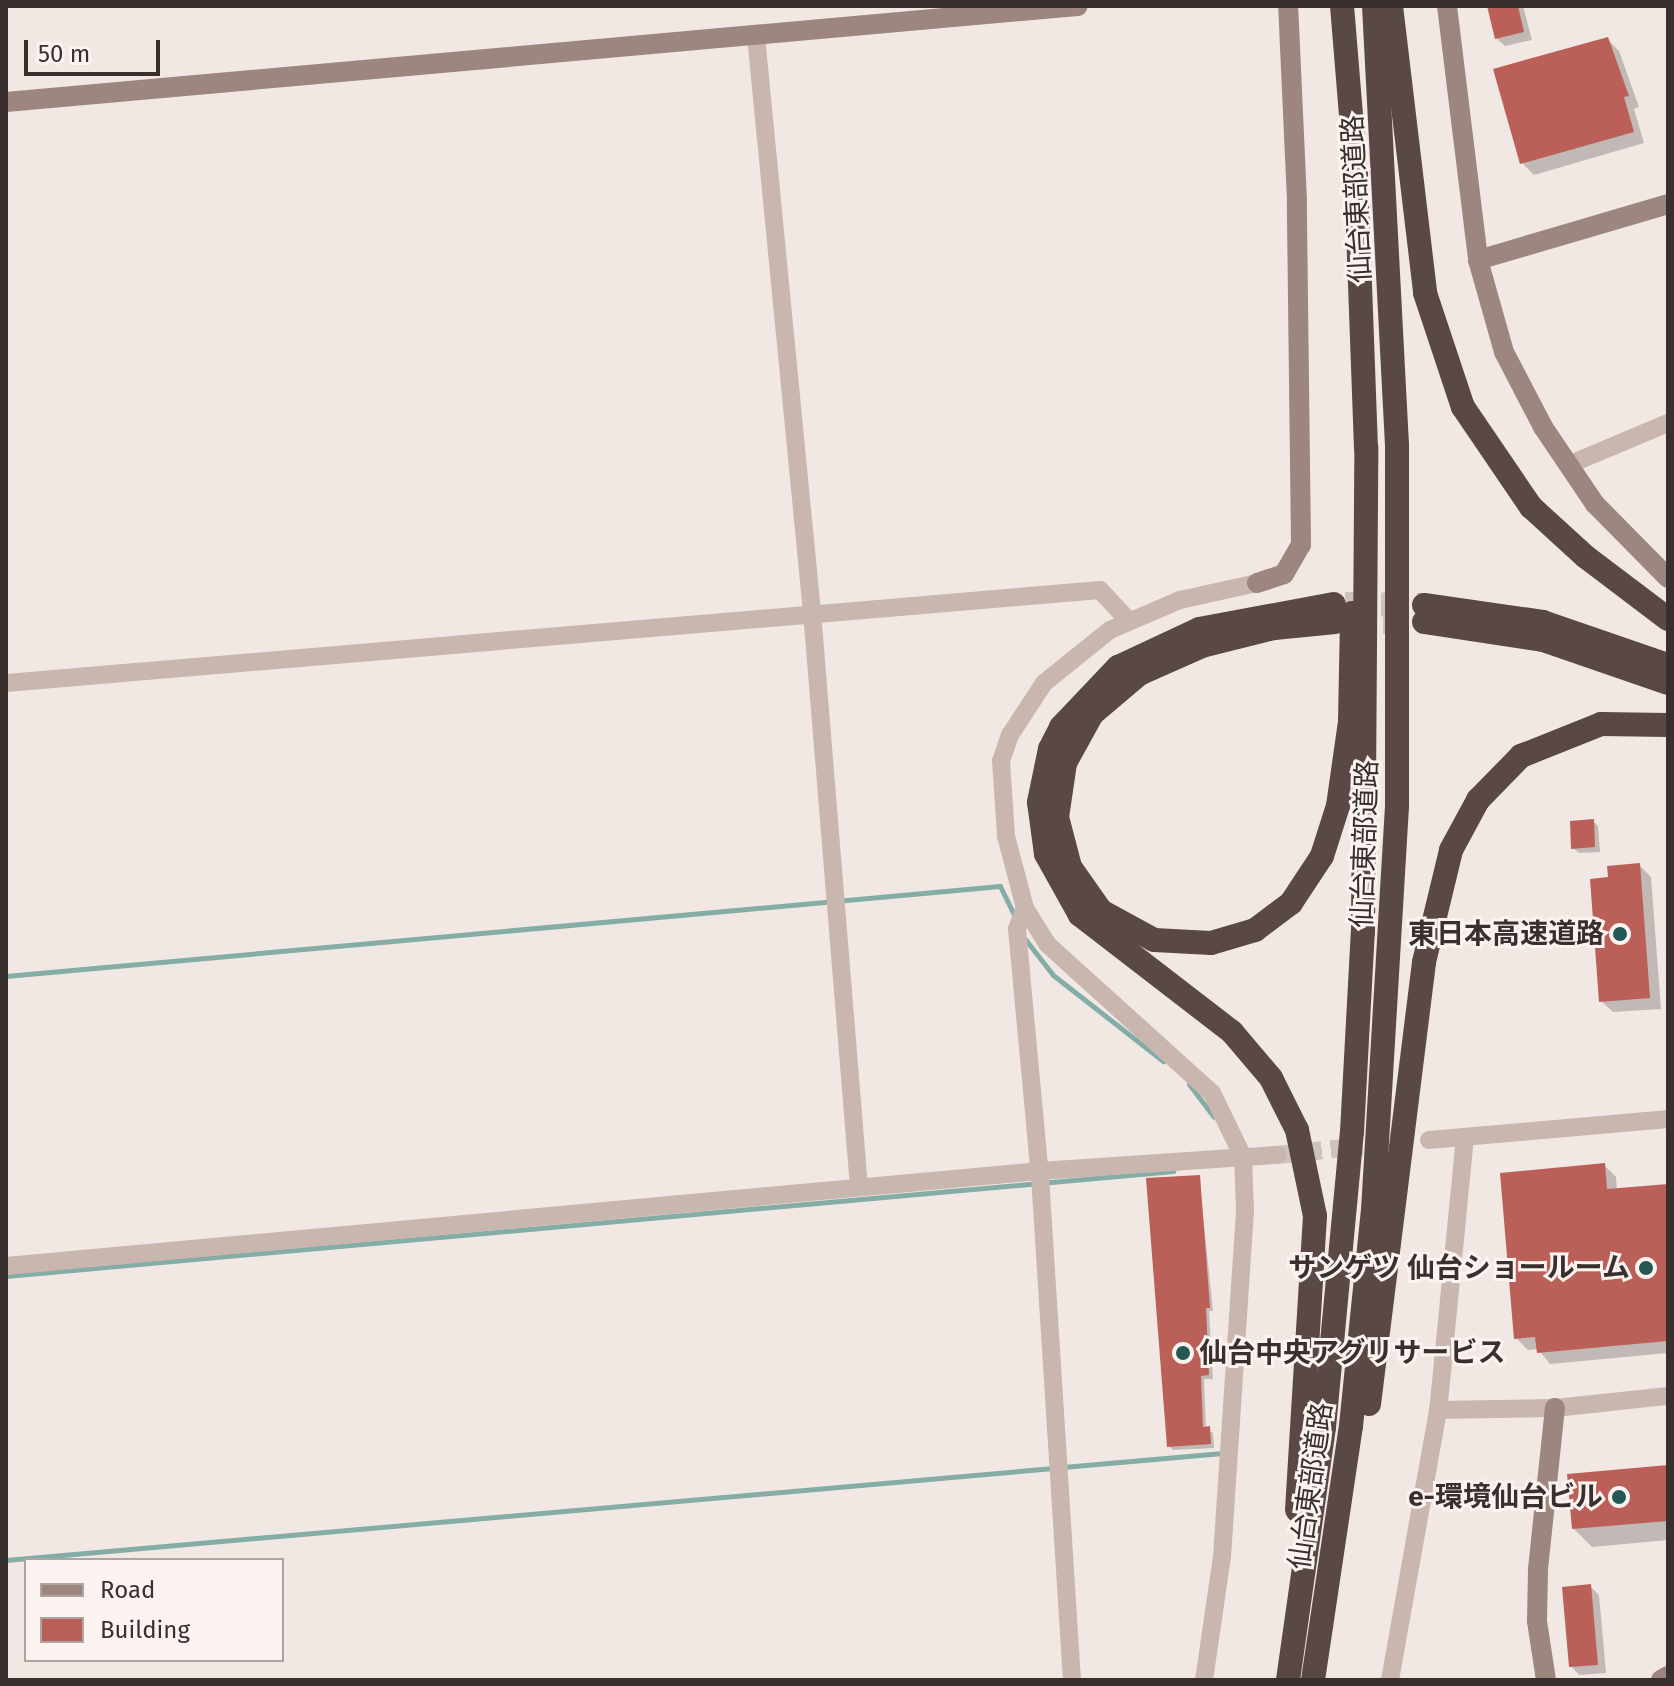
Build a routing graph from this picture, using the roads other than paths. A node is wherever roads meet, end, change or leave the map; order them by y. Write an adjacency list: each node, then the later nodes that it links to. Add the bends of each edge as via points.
1 (1078, 6): 7 (street)
2 (1288, 6): 15 (street, via 1297,201 1301,545 1284,574)
3 (1342, 6): 11 (highway, 仙台東部道路)
4 (1374, 6): 35 (highway, 仙台東部道路, via 1397,445 1398,791 1379,1137)
5 (1391, 6): 18 (highway, via 1425,293 1463,407 1531,507)
6 (1447, 6): 10 (street)
7 (756, 36): 8 (street); 16 (street)
8 (6, 102)
9 (1668, 204): 10 (street)
10 (1478, 260): 13 (street, via 1504,352)
11 (1363, 307): 39 (highway, via 1353,450 1350,722 1338,806 1322,856 1291,903 1236,938 1211,943 1154,940 1101,911 1070,867 1057,817 1065,763 1092,714 1139,674 1202,646 1335,613 1199,629 1118,667 1061,727 1050,749 1039,802 1046,854 1080,915 1206,1010 1253,1054 1285,1101 1307,1157 1315,1271); 40 (highway, 仙台東部道路, via 1369,639 1363,932 1333,1332)
12 (1668, 423): 13 (street)
13 (1568, 465): 14 (street, via 1595,504)
14 (1668, 578)
15 (1257, 583): 17 (street, via 1180,600)
16 (812, 612): 17 (street, via 1100,590); 20 (street); 30 (street)
17 (1127, 619): 23 (street, via 1044,683 1010,735 1001,761 1006,836)
18 (1668, 619)
19 (1668, 665): 21 (highway, via 1543,622 1424,614 1543,640)
20 (6, 683)
21 (1668, 683)
22 (1668, 725): 35 (highway, via 1601,724 1521,756 1478,800 1451,850 1424,962 1366,1427)
23 (1021, 918): 28 (street, via 1212,1093); 29 (street)
24 (1668, 1119): 25 (street)
25 (1465, 1137): 26 (street); 34 (street)
26 (1429, 1140)
27 (1277, 1155): 28 (street)
28 (1243, 1157): 29 (street); 38 (street, via 1245,1210 1222,1557)
29 (1040, 1179): 30 (street); 37 (street)
30 (859, 1187): 31 (street)
31 (6, 1266)
32 (1668, 1396): 33 (street)
33 (1555, 1408): 34 (street); 43 (street, via 1538,1569 1537,1621)
34 (1438, 1410): 42 (street)
35 (1333, 1550): 41 (highway, 仙台東部道路)
36 (1668, 1676): 44 (street)
37 (1072, 1680)
38 (1204, 1680)
39 (1279, 1680)
40 (1288, 1680)
41 (1313, 1680)
42 (1390, 1680)
43 (1546, 1680)
44 (1661, 1680)

